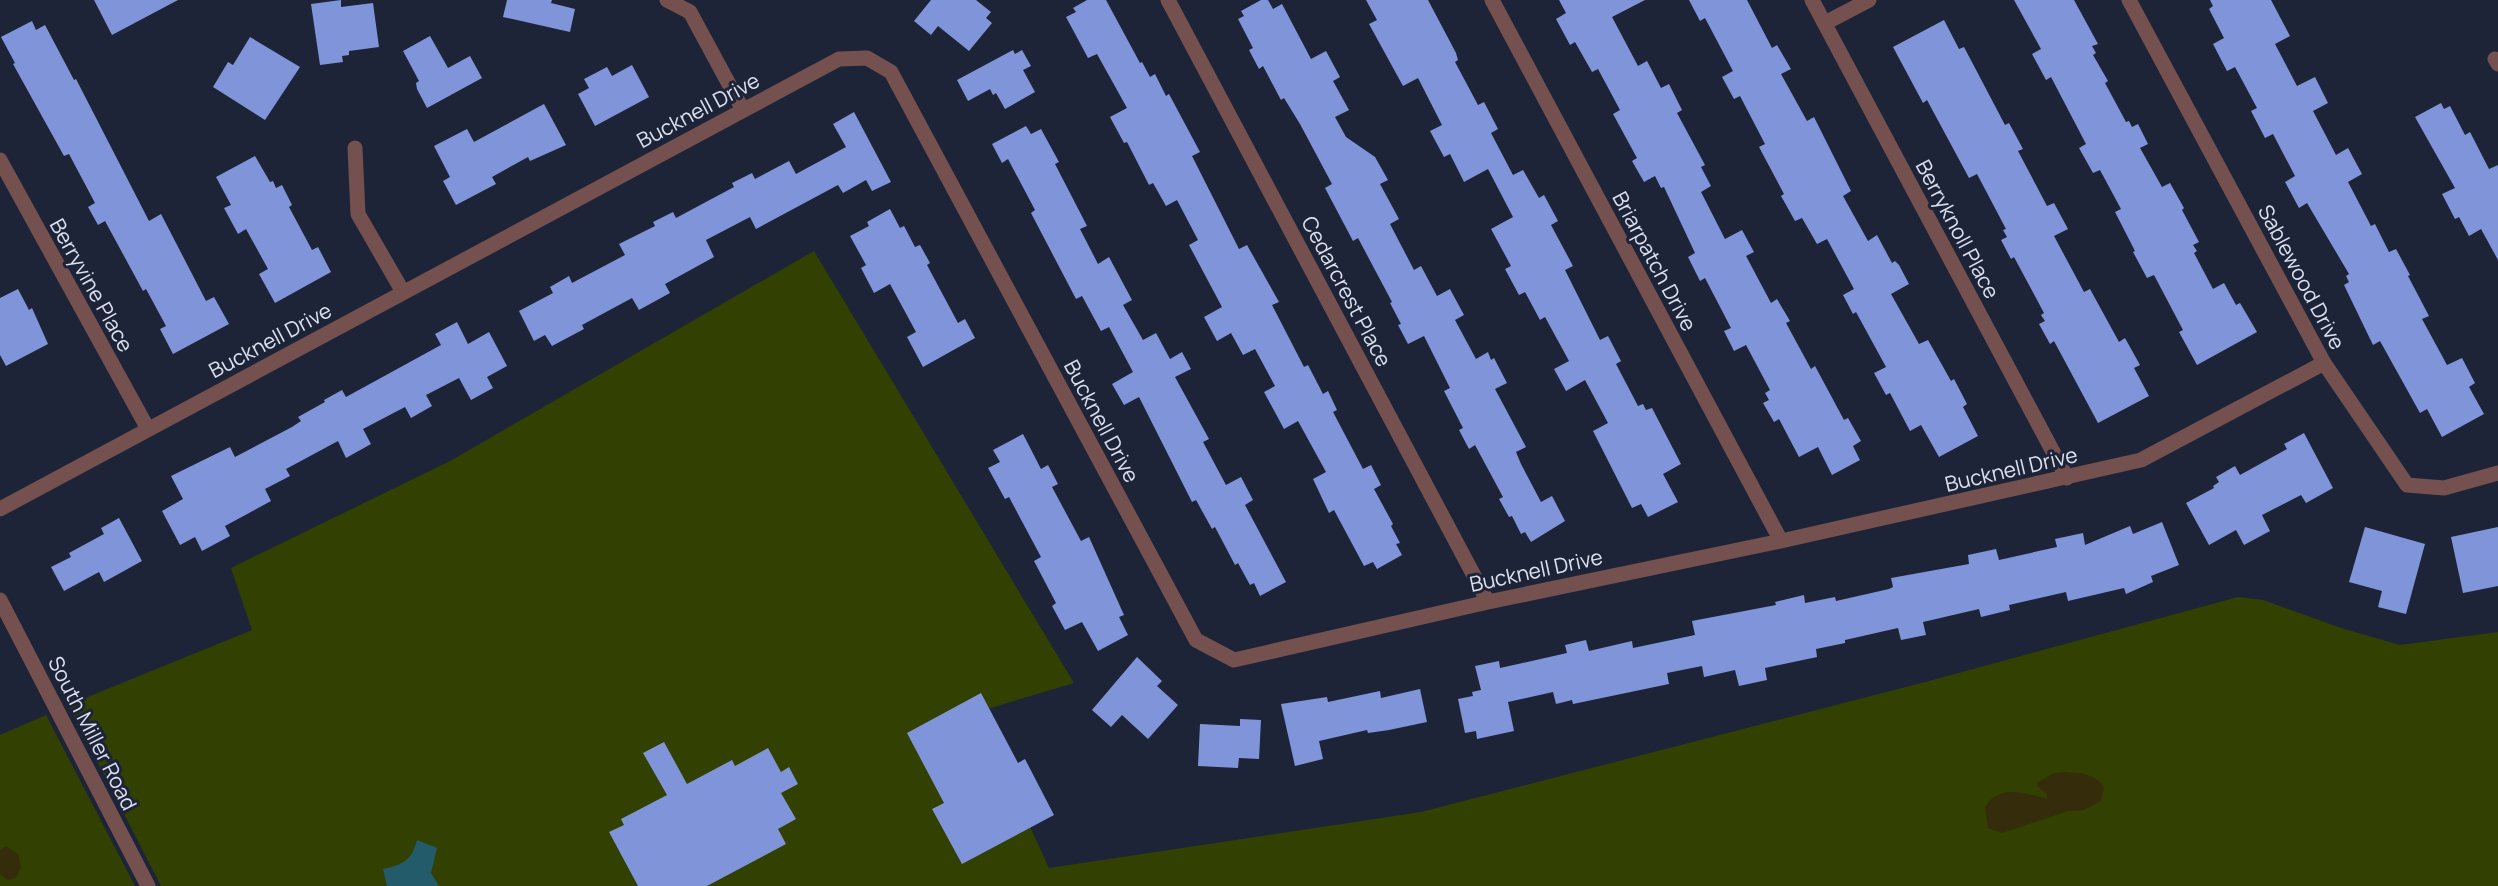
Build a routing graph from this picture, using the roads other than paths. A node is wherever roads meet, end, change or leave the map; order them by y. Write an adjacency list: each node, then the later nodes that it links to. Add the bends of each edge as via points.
1 (667, 0): 8 (street, via 690,12)
2 (1168, 0): 19 (street, Cedarcrest Place)
3 (1492, 0): 17 (street, Briarpatch Drive)
4 (1812, 0): 7 (street, Berryknoll Place)
5 (1869, 0): 7 (street)
6 (2129, 0): 12 (street, Sablewood Drive)
7 (1825, 23): 15 (street, Berryknoll Place)
8 (742, 110): 11 (street, Bucknell Drive); 19 (street, Bucknell Drive, via 839,59 867,58 891,72 1196,640 1234,660)
9 (354, 148): 11 (street, via 358,214)
10 (0, 160): 13 (street, Berryvine Place)
11 (403, 292): 13 (street, Bucknell Drive)
12 (2324, 363): 14 (street, Sablewood Drive, via 2407,485 2444,488); 15 (street, Bucknell Drive, via 2141,460)
13 (148, 429): 16 (street, Bucknell Drive)
14 (2498, 473)
15 (2067, 478): 17 (street, Bucknell Drive)
16 (0, 509)
17 (1781, 541): 19 (street, Bucknell Drive)
18 (0, 600): 20 (street, South Miller Road)
19 (1488, 602)
20 (148, 886)

